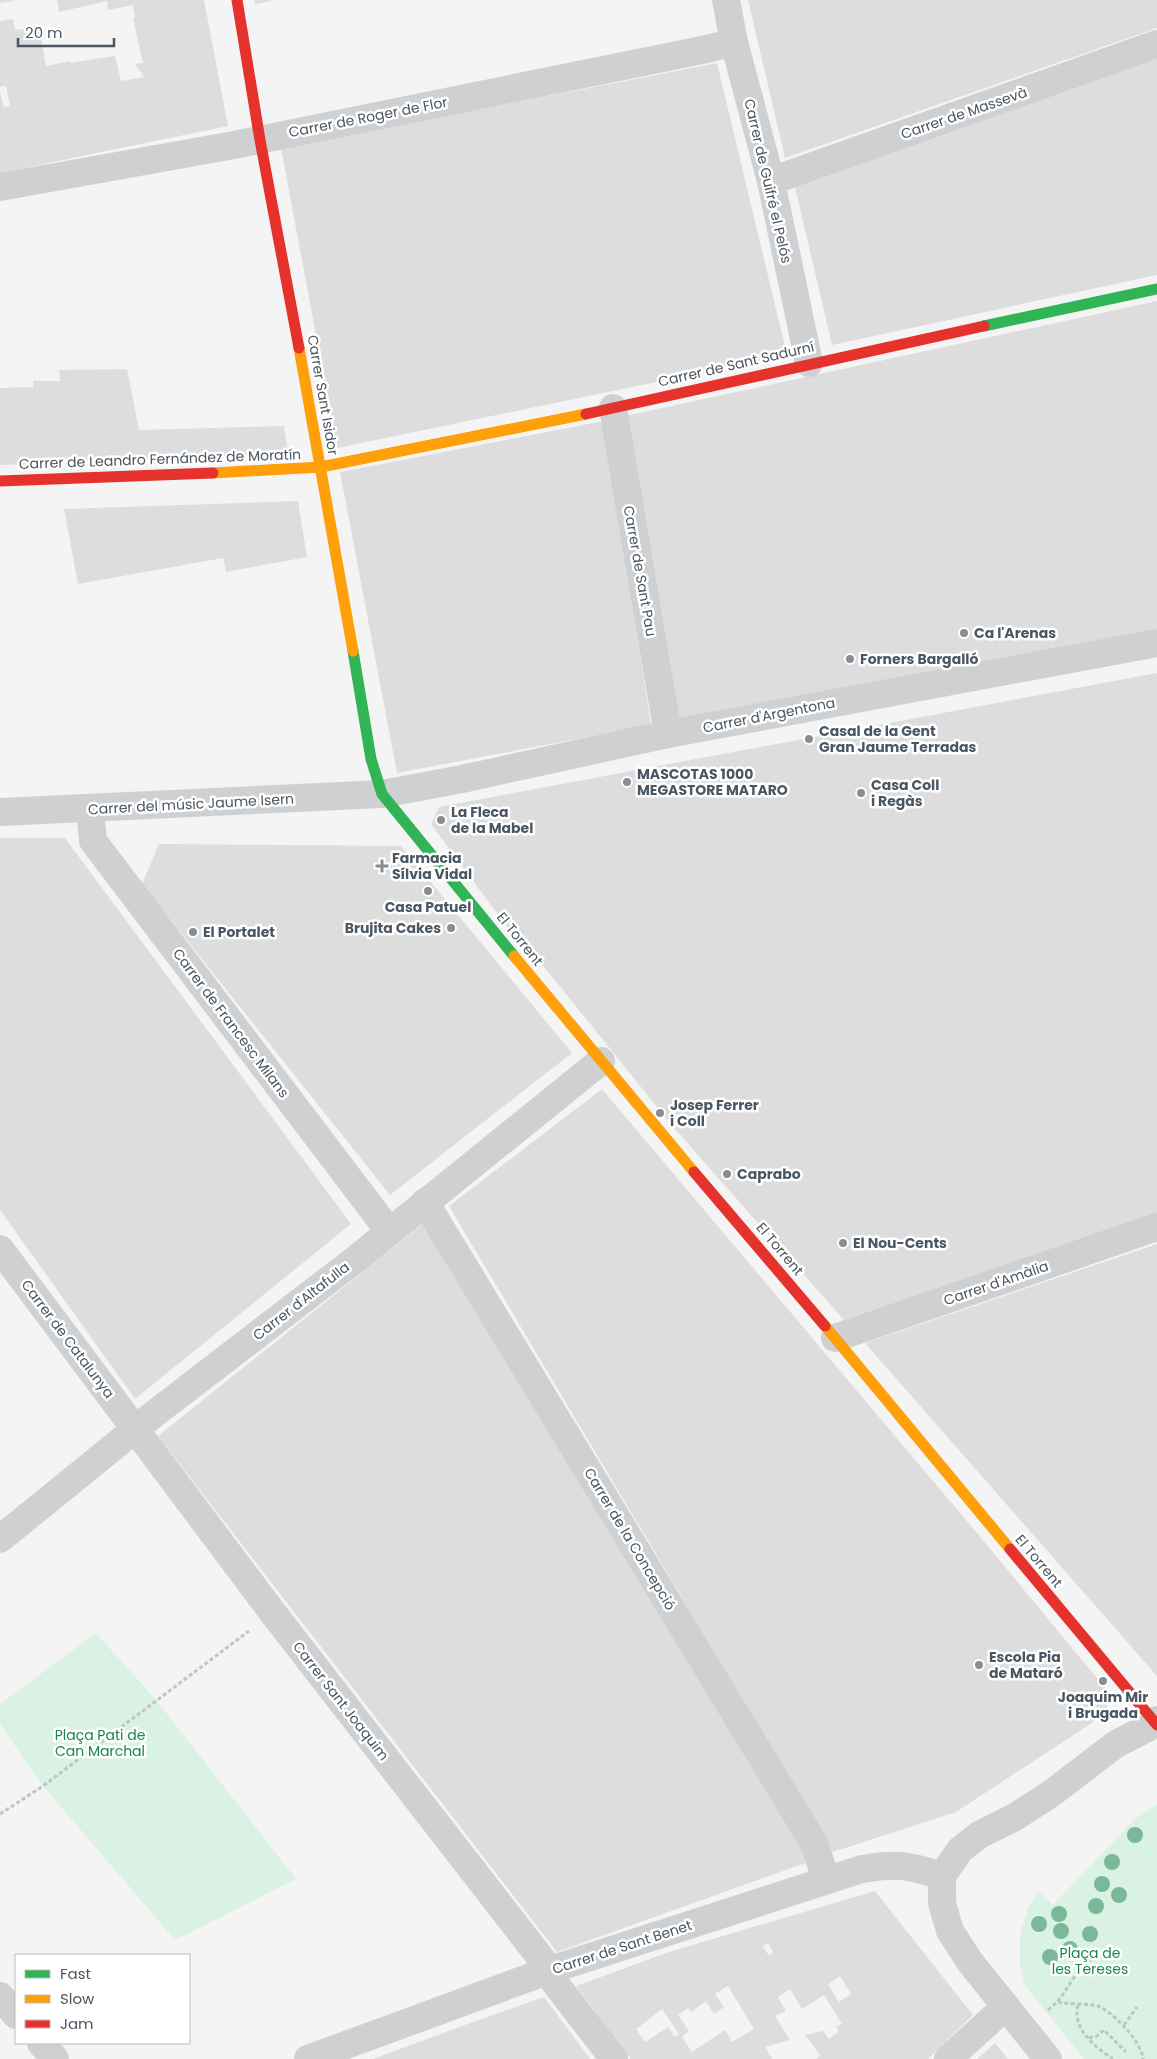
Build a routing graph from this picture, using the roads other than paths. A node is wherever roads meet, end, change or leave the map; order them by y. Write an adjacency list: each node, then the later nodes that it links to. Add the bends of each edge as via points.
1 (237, 0): 5 (street, Carrer Sant Isidor)
2 (726, 0): 3 (street, Carrer de Guifré el Pelós)
3 (734, 42): 5 (street, Carrer de Roger de Flor); 6 (street, Carrer de Guifré el Pelós)
4 (1157, 44): 6 (street, Carrer de Massevà)
5 (260, 140): 7 (street, Carrer de Roger de Flor); 11 (street, Carrer Sant Isidor)
6 (771, 181): 9 (street, Carrer de Guifré el Pelós)
7 (0, 187)
8 (1157, 289): 9 (street, Carrer de Sant Sadurní)
9 (809, 363): 10 (street, Carrer de Sant Sadurní)
10 (612, 408): 11 (street, Carrer de Sant Sadurní); 14 (street, Carrer de Sant Pau)
11 (321, 467): 12 (street, Carrer de Leandro Fernández de Moratín); 15 (street, Carrer Sant Isidor, via 371,759)
12 (0, 481)
13 (1157, 643): 14 (street, Carrer d'Argentona)
14 (668, 734): 15 (street, Carrer d'Argentona)
15 (382, 794): 16 (street, Carrer del músic Jaume Isern); 18 (street, El Torrent)
16 (90, 809): 17 (street, Carrer del músic Jaume Isern); 21 (street, Carrer de Francesc Milans, via 93,841)
17 (0, 812)
18 (601, 1061): 19 (street, Carrer d'Altafulla); 23 (street, El Torrent)
19 (425, 1202): 21 (street, Carrer d'Altafulla); 28 (street, Carrer de la Concepció, via 815,1845)
20 (1157, 1227): 23 (street, Carrer d'Amàlia)
21 (389, 1231): 24 (street, Carrer d'Altafulla)
22 (0, 1249): 24 (street, Carrer de Catalunya)
23 (835, 1338): 26 (street, El Torrent)
24 (136, 1429): 25 (street, Carrer d'Altafulla); 29 (street, Carrer Sant Joaquim, via 273,1613)
25 (0, 1539)
26 (1156, 1723): 27 (street, via 1116,1744 1015,1817 979,1835 960,1850)
27 (942, 1876): 28 (street, Carrer de Sant Benet, via 915,1867 890,1864); 31 (street, via 942,1903 950,1931)
28 (826, 1880): 29 (street, Carrer de Sant Benet)
29 (550, 1970): 35 (street, Carrer de Sant Benet); 36 (street, Carrer Sant Joaquim, via 555,1983)
30 (0, 1996): 32 (street)
31 (1005, 2007): 37 (street); 38 (street)
32 (15, 2014)
33 (42, 2044): 34 (street)
34 (55, 2059)
35 (308, 2059)
36 (614, 2059)
37 (948, 2059)
38 (1048, 2059)

